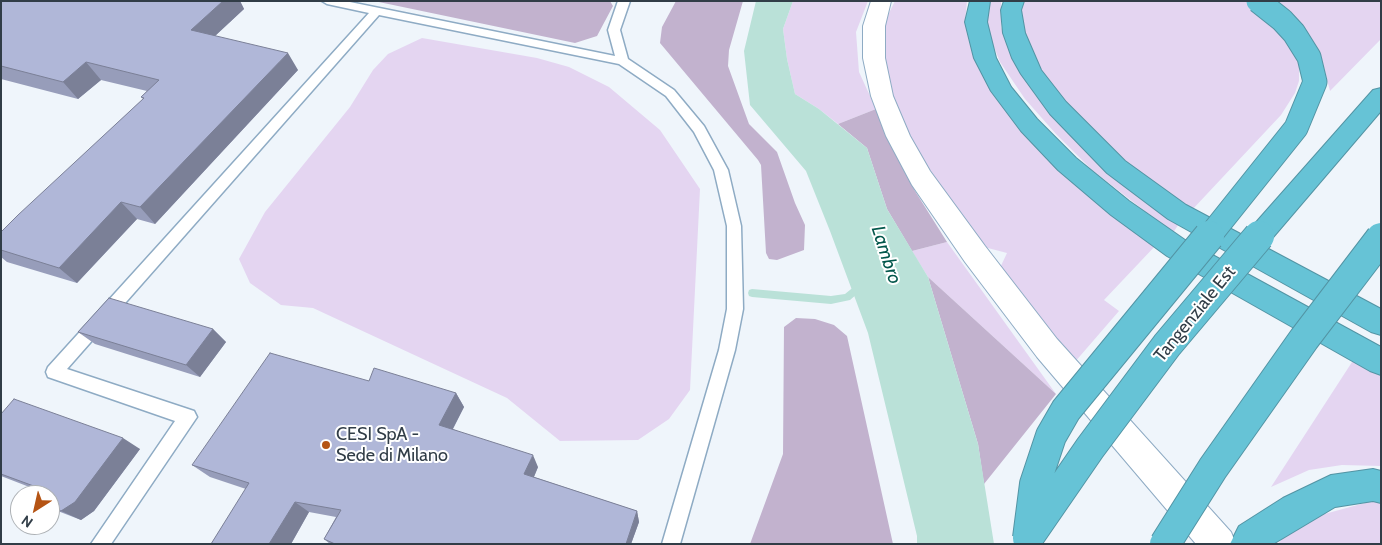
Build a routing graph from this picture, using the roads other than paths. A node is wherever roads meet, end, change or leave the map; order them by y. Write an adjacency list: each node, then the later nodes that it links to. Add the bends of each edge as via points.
1 (327, 1): 7 (lane)
2 (624, 1): 8 (lane, via 614,30)
3 (881, 1): 18 (street, via 874,26 874,58 882,96 898,136 921,178 1048,348)
4 (980, 1): 12 (highway, via 976,22 985,58 1002,91 1067,164 1176,248)
5 (1014, 1): 11 (highway, via 1011,10 1014,33 1032,74 1058,108 1116,167 1177,212)
6 (1258, 1): 14 (highway, bridge, via 1294,33 1309,57 1314,82 1306,107 1281,150 1066,410 1051,436 1035,484)
7 (376, 12): 8 (lane); 15 (lane, via 54,372 188,417)
8 (623, 61): 16 (lane, via 670,93 698,129 721,170 734,226 735,309 727,350)
9 (1381, 96): 14 (highway, Tangenziale Est, bridge, via 1167,345)
10 (1381, 238): 17 (highway, bridge, via 1241,428)
11 (1381, 323)
12 (1381, 362)
13 (1381, 486): 19 (highway, via 1331,492 1295,510 1251,538)
14 (1026, 541)
15 (100, 544)
16 (671, 544)
17 (1165, 544)
18 (1219, 544)
19 (1247, 544)

